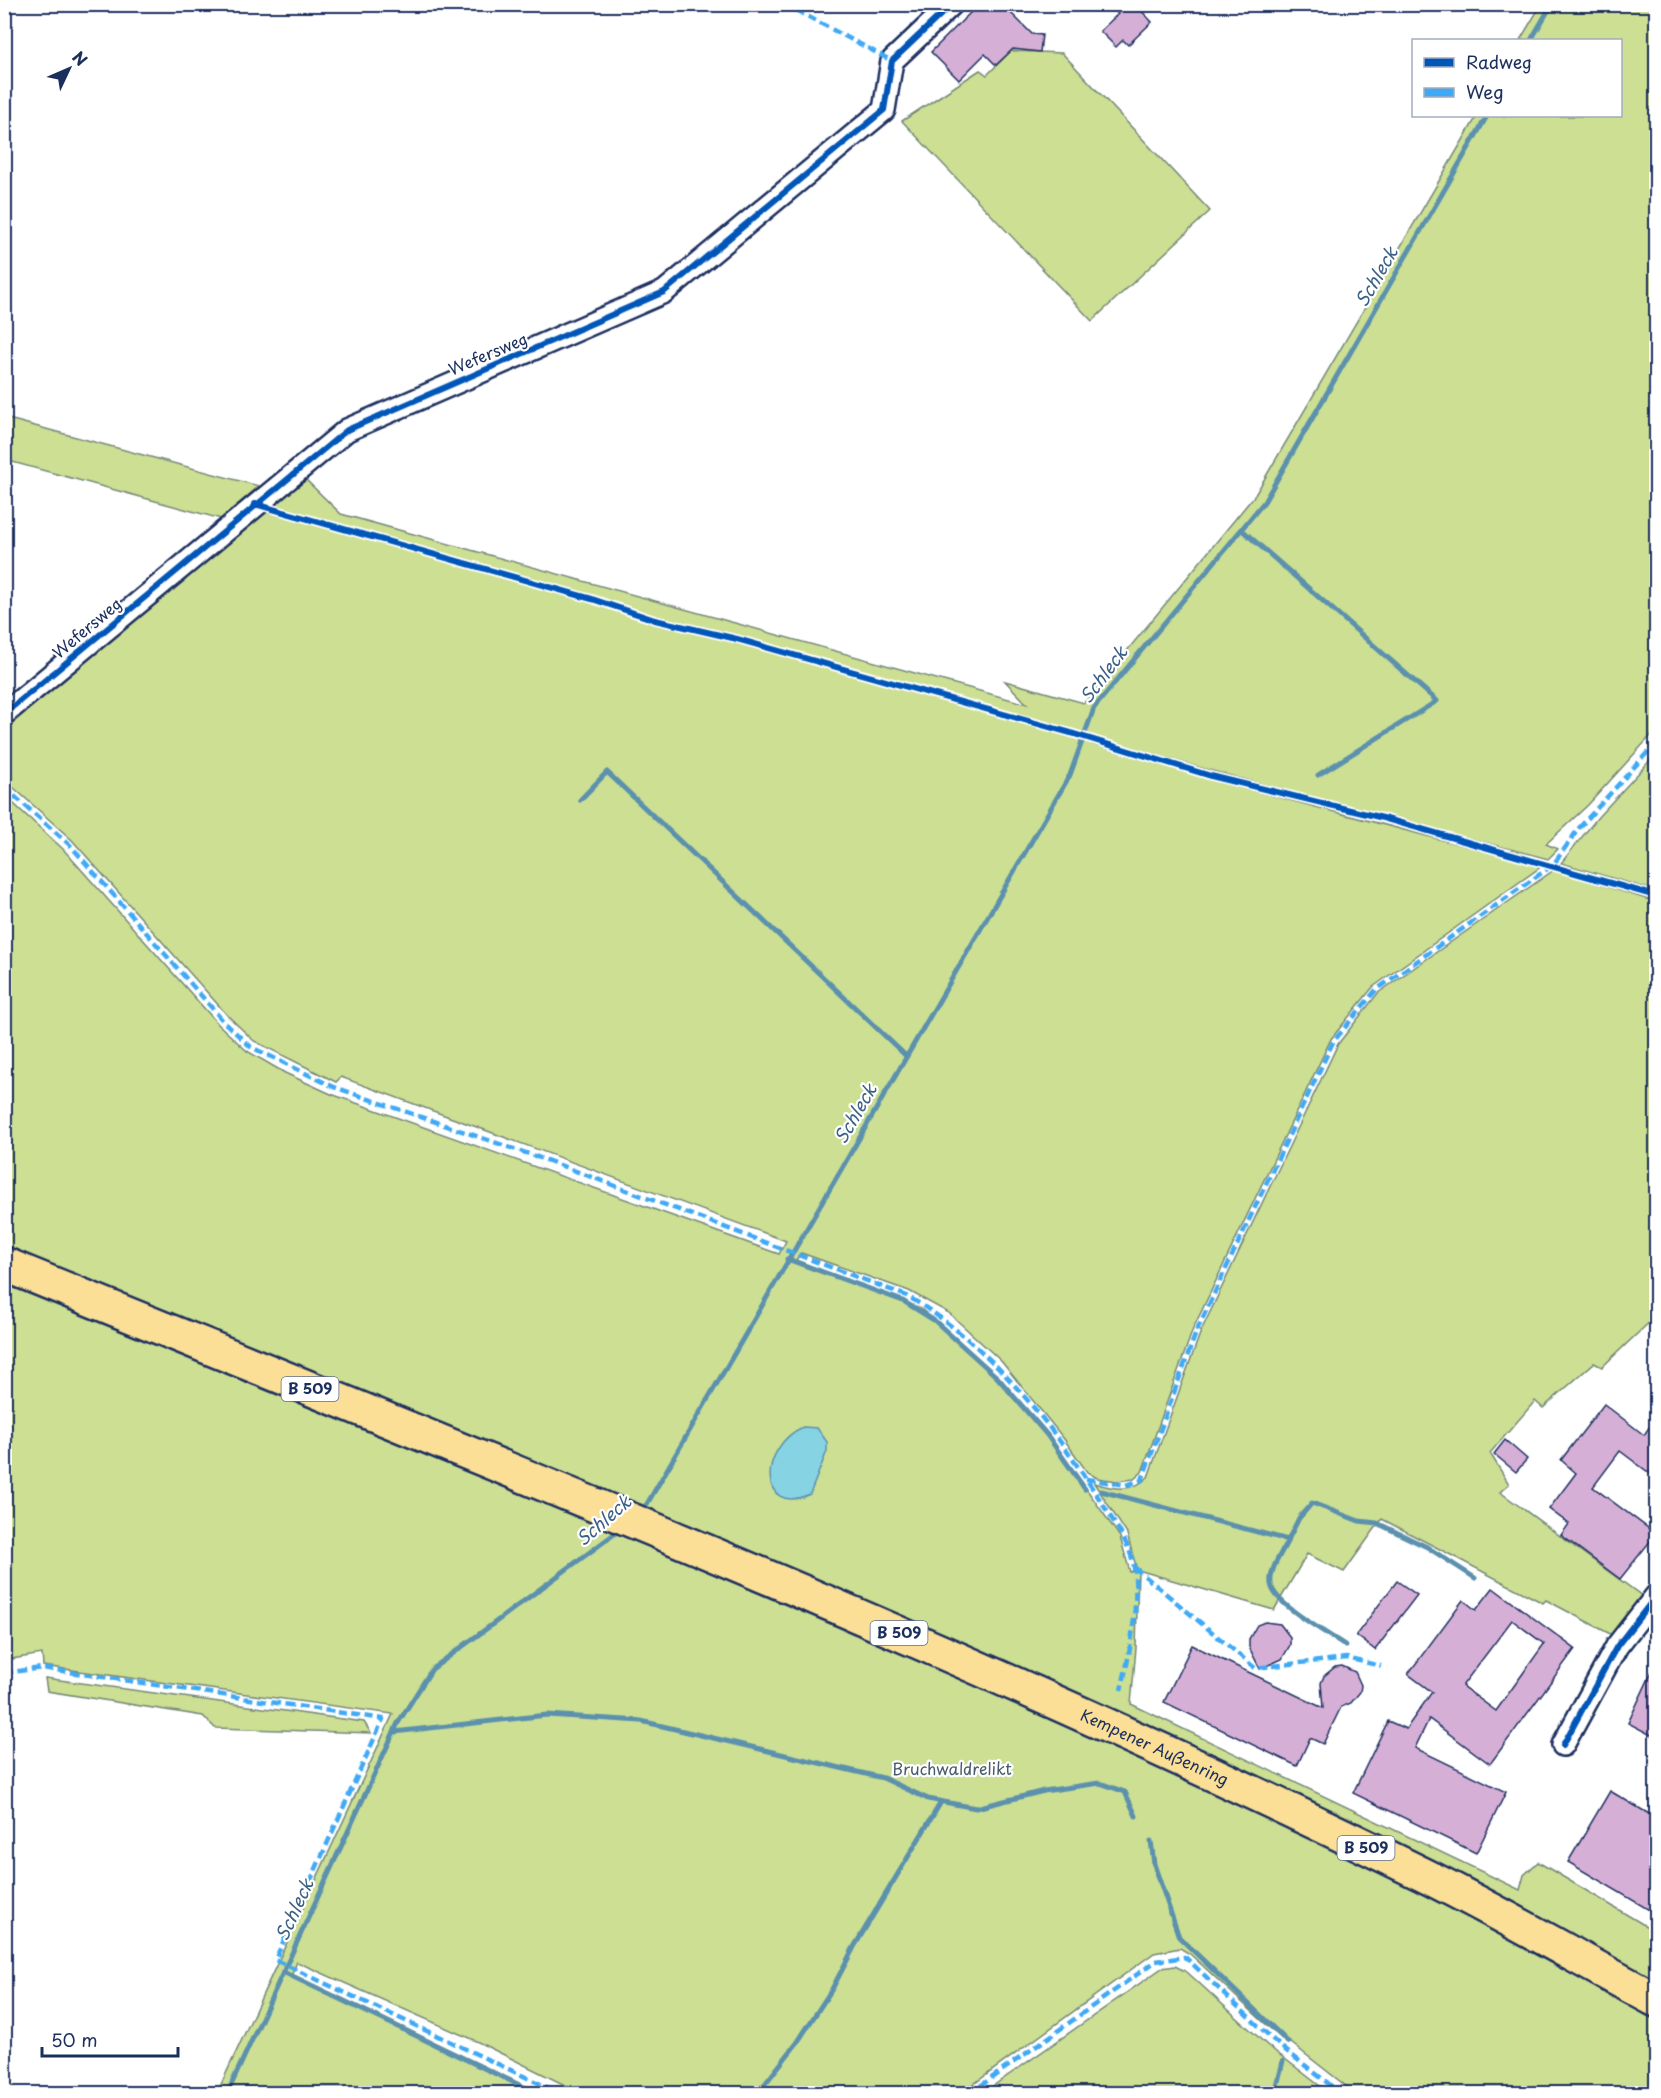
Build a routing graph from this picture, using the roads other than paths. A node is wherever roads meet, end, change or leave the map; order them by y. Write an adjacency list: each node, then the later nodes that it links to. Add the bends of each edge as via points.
1 (952, 4): 2 (street, Wefersweg, via 892,61 884,110 664,292 347,430)
2 (4, 714)
3 (4, 1264): 6 (main road, Kempener Außenring / B 509, via 916,1640 1428,1877)
4 (1656, 1596): 5 (street, via 1617,1646)
5 (1563, 1744)
6 (1656, 2000)

